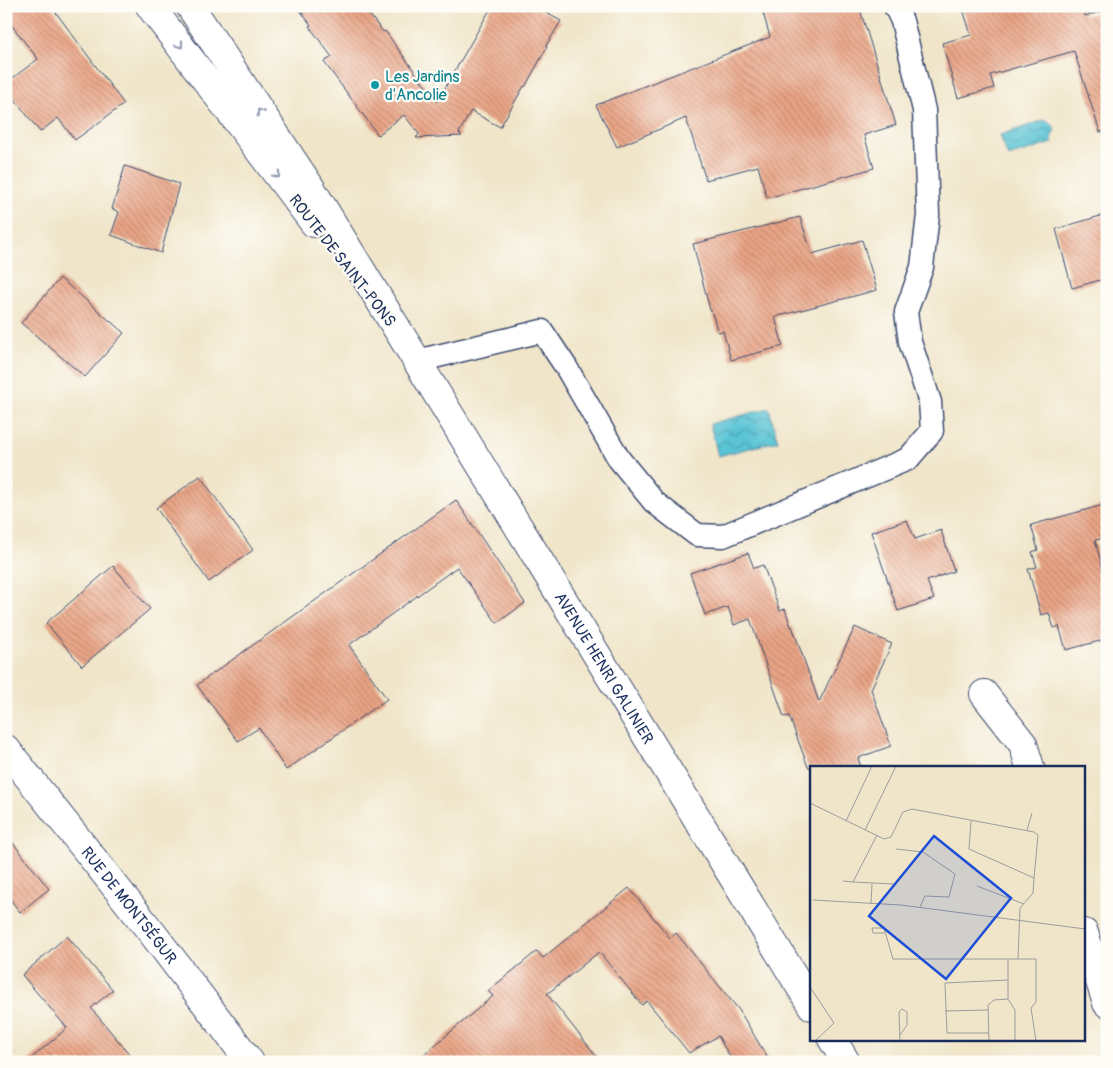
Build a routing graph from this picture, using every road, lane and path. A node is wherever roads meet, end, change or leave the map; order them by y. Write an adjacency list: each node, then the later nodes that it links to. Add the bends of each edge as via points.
1 (150, 6): 4 (main road, ROUTE DE SAINT-PONS, one-way to 4, via 293,197)
2 (190, 6): 4 (main road, ROUTE DE SAINT-PONS, one-way to 2, via 309,185)
3 (895, 6): 5 (lane, via 902,21 924,110 928,215 922,267 906,312 910,342 930,402 932,431 908,459 723,536 696,535 654,502 619,459 542,331)
4 (398, 330): 5 (main road, AVENUE HENRI GALINIER)
5 (416, 361): 10 (main road, AVENUE HENRI GALINIER)
6 (984, 694): 8 (main road, via 1023,744)
7 (6, 749): 13 (main road, RUE DE MONTSÉGUR)
8 (1030, 766)
9 (1086, 939): 11 (main road)
10 (810, 1003)
11 (1107, 1003)
12 (833, 1040): 14 (main road)
13 (250, 1062)
14 (846, 1062)

